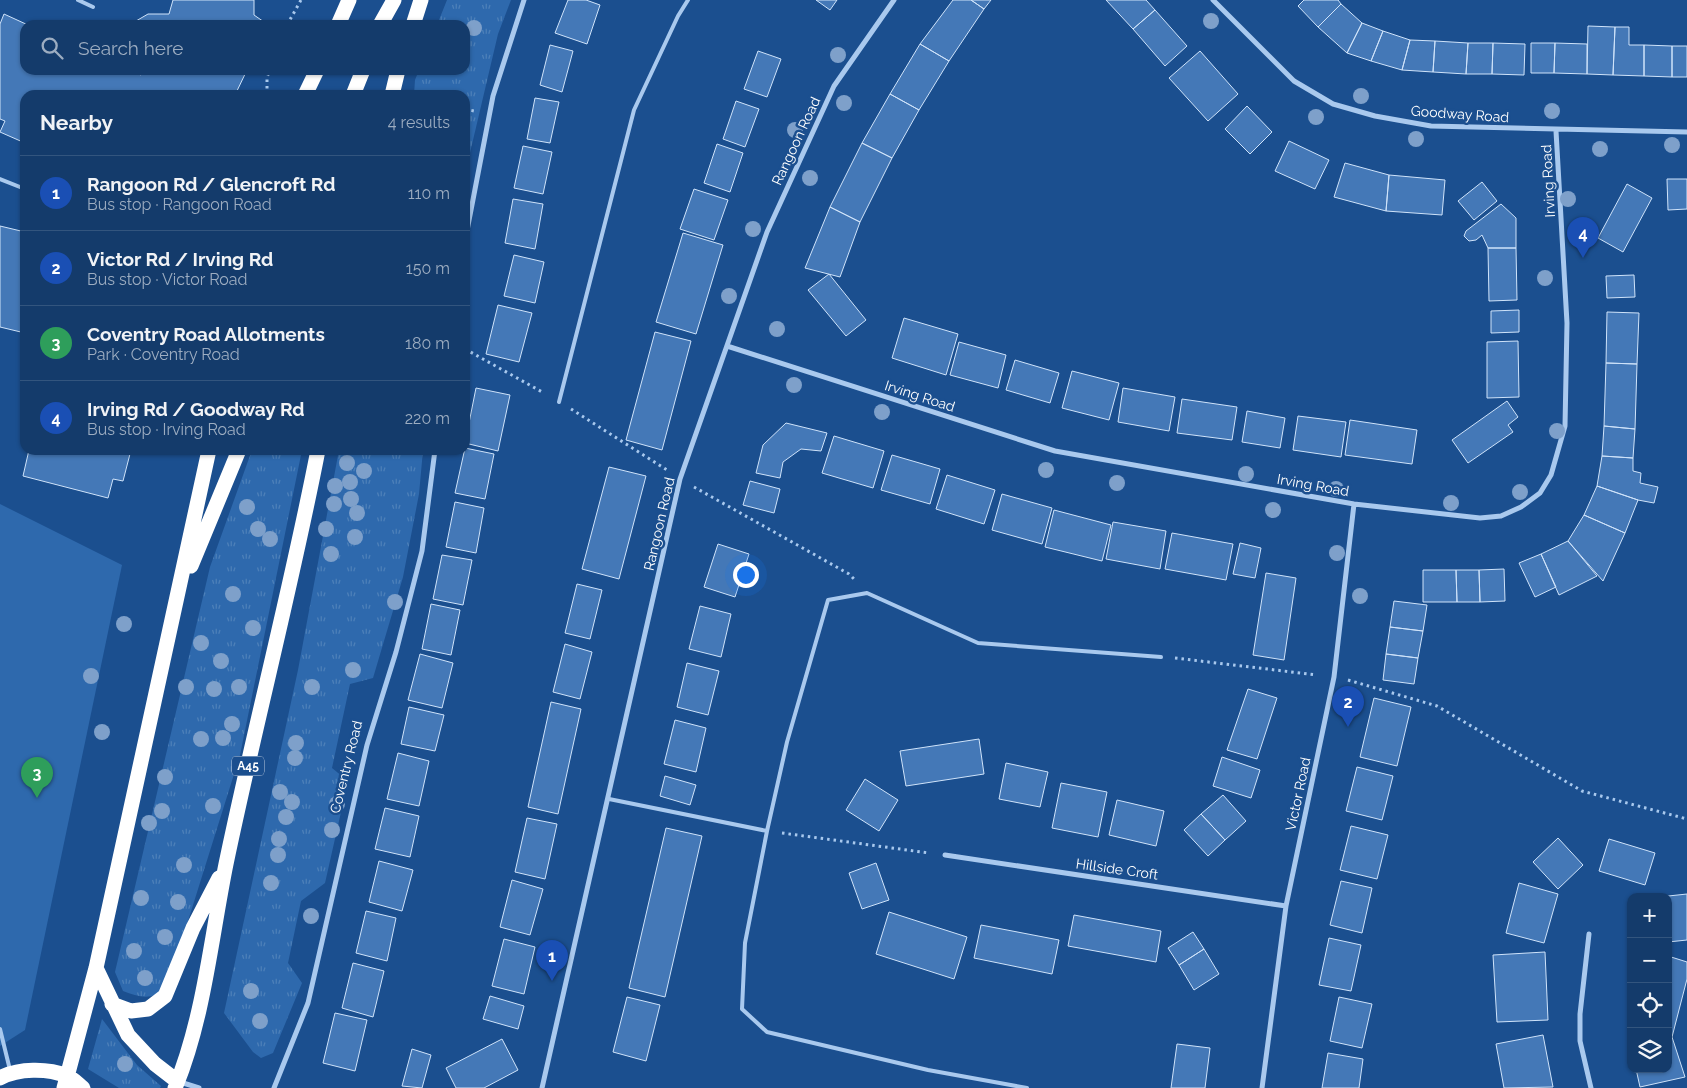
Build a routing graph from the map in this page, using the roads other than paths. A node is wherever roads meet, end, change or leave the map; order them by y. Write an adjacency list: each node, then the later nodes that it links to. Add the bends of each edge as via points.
1 (78, 0): 9 (lane)
2 (349, 0): 10 (highway)
3 (394, 0): 11 (highway)
4 (422, 0): 12 (highway)
5 (524, 0): 23 (street, via 493,96)
6 (688, 0): 25 (lane, via 634,110)
7 (894, 0): 24 (street, Rangoon Road, via 834,86 766,232)
8 (1213, 0): 19 (street, Goodway Road, via 1294,80 1333,104 1375,116 1431,126)
9 (93, 7)
10 (340, 20)
11 (383, 20)
12 (415, 20)
13 (315, 75): 16 (highway)
14 (361, 75): 17 (highway)
15 (397, 75): 18 (highway)
16 (307, 90)
17 (355, 90)
18 (393, 90)
19 (1556, 131): 20 (street, Goodway Road); 30 (street, Irving Road, via 1567,322 1565,426 1550,475 1540,493 1501,516 1480,518)
20 (1687, 132)
21 (0, 179): 22 (lane)
22 (20, 187)
23 (470, 215)
24 (727, 346): 30 (street, Irving Road, via 1055,451); 33 (street, Rangoon Road, via 680,479)
25 (559, 402)
26 (208, 455): 31 (highway)
27 (237, 455): 31 (highway)
28 (317, 455): 36 (highway, A45)
29 (434, 455): 47 (street, Coventry Road, via 422,551 396,652 366,745 308,1003)
30 (1354, 504): 37 (street, Victor Road, via 1334,677)
31 (176, 602): 39 (highway)
32 (1162, 657): 34 (lane, via 978,643 867,593 828,600 787,742)
33 (609, 799): 34 (lane); 48 (street, Rangoon Road)
34 (767, 831): 49 (lane, via 745,943 742,1009 767,1032 928,1070)
35 (945, 855): 37 (street, Hillside Croft)
36 (226, 864): 40 (highway, via 193,928 166,996 148,1008 131,1011); 44 (highway, A45, via 198,1010)
37 (1286, 906): 50 (street, Victor Road)
38 (1589, 934): 51 (street, via 1580,1041)
39 (96, 968): 40 (highway); 43 (highway)
40 (112, 1004): 44 (highway, via 128,1035)
41 (0, 1029): 42 (lane)
42 (5, 1075): 43 (highway, via 43,1071)
43 (66, 1082): 45 (highway)
44 (176, 1084): 46 (street)
45 (83, 1088)
46 (199, 1088)
47 (274, 1088)
48 (542, 1088)
49 (1027, 1088)
50 (1262, 1088)
51 (1591, 1088)

